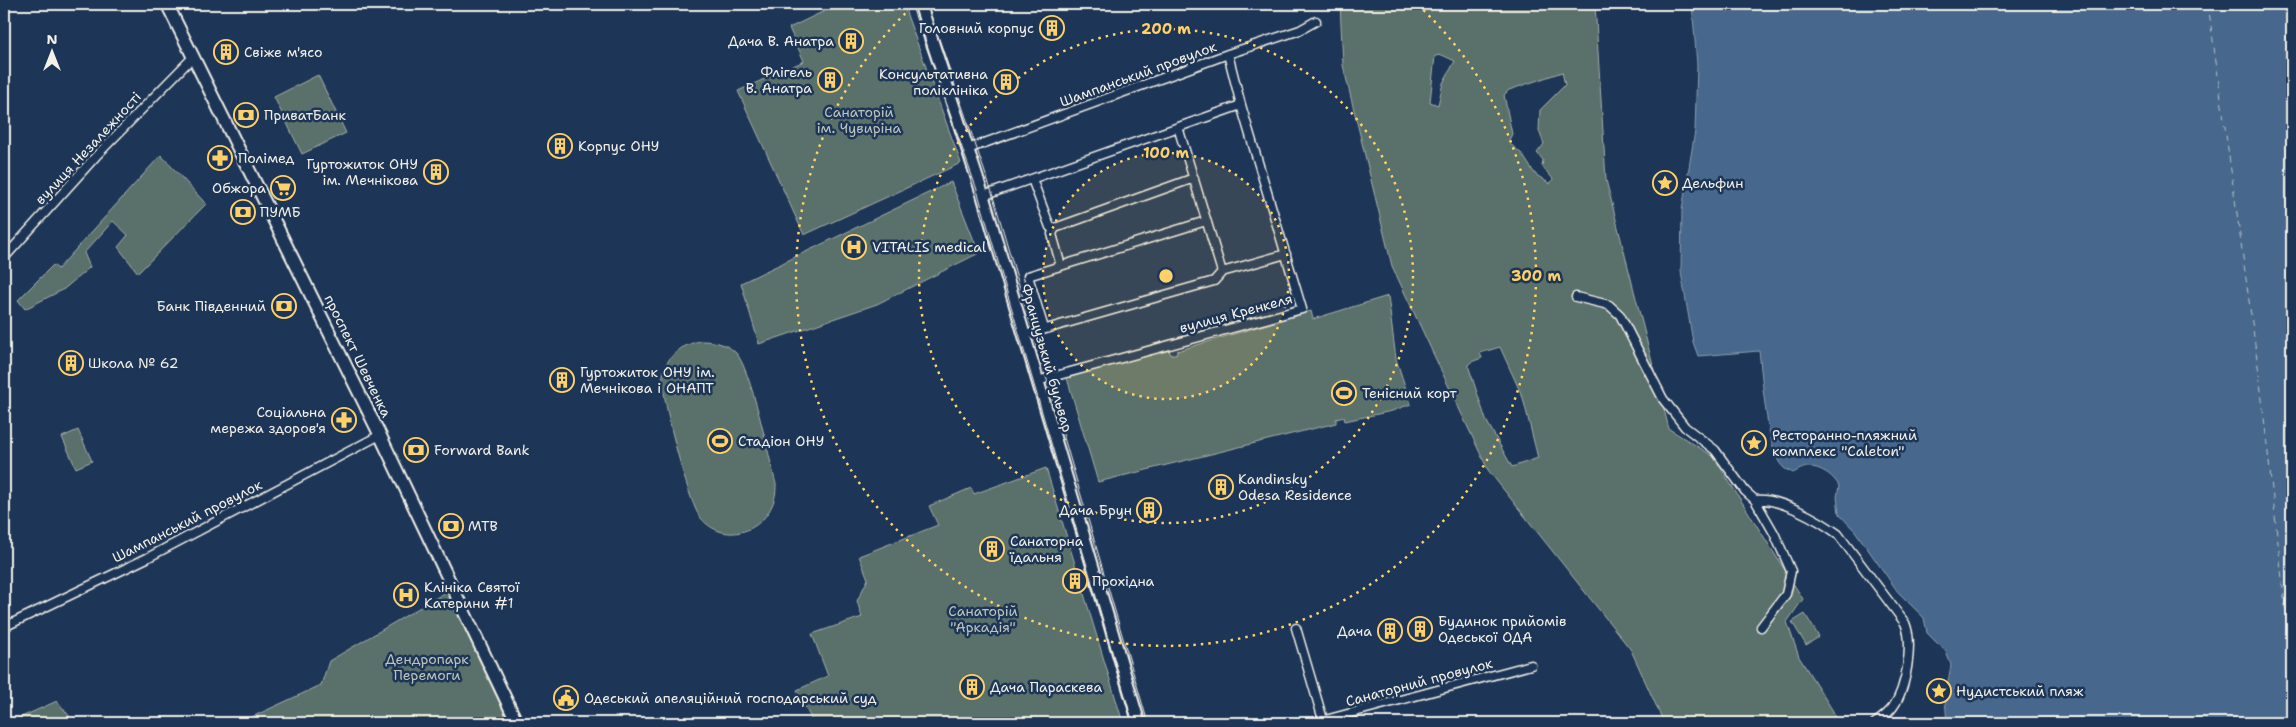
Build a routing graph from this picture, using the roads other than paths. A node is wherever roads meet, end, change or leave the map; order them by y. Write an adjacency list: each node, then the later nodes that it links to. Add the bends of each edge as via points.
1 (168, 4): 5 (main road, проспект Шевченка)
2 (920, 4): 8 (main road, Французький бульвар)
3 (1316, 21): 4 (street, Шампанський провулок, via 1300,30)
4 (1228, 54): 6 (street, вулиця Кренкеля); 8 (street, Шампанський провулок)
5 (193, 57): 15 (street, вулиця Незалежності, via 96,156); 22 (main road, проспект Шевченка)
6 (1241, 105): 7 (street); 14 (street, вулиця Кренкеля)
7 (1178, 127): 9 (street); 10 (street)
8 (968, 150): 11 (main road, Французький бульвар)
9 (1194, 178): 12 (street); 13 (street)
10 (1032, 179): 11 (street); 13 (street)
11 (983, 196): 20 (main road, Французький бульвар)
12 (1206, 221): 16 (street); 17 (street)
13 (1053, 230): 16 (street)
14 (1286, 254): 17 (street); 21 (street, вулиця Кренкеля, via 1302,309)
15 (4, 258)
16 (1061, 266): 19 (street, via 1028,276 1042,325)
17 (1222, 272): 19 (street, via 1214,281)
18 (1576, 297): 23 (street, via 1609,305 1620,315 1663,399 1685,427 1715,450)
19 (1039, 332): 20 (street)
20 (1025, 335): 21 (main road, Французький бульвар)
21 (1037, 380): 30 (main road, Французький бульвар)
22 (380, 435): 24 (street, Шампанський провулок, via 147,558); 29 (main road, проспект Шевченка)
23 (1755, 500): 25 (street, via 1791,571 1786,594); 32 (street, via 1763,499 1790,508 1838,534 1905,623 1910,635 1910,652 1898,697 1892,709)
24 (4, 627)
25 (1761, 627)
26 (1296, 628): 28 (street)
27 (1531, 664): 28 (street, Санаторний провулок)
28 (1324, 722): 31 (street, Санаторний провулок)
29 (517, 723)
30 (1139, 723)
31 (1314, 723)
32 (1875, 723)

